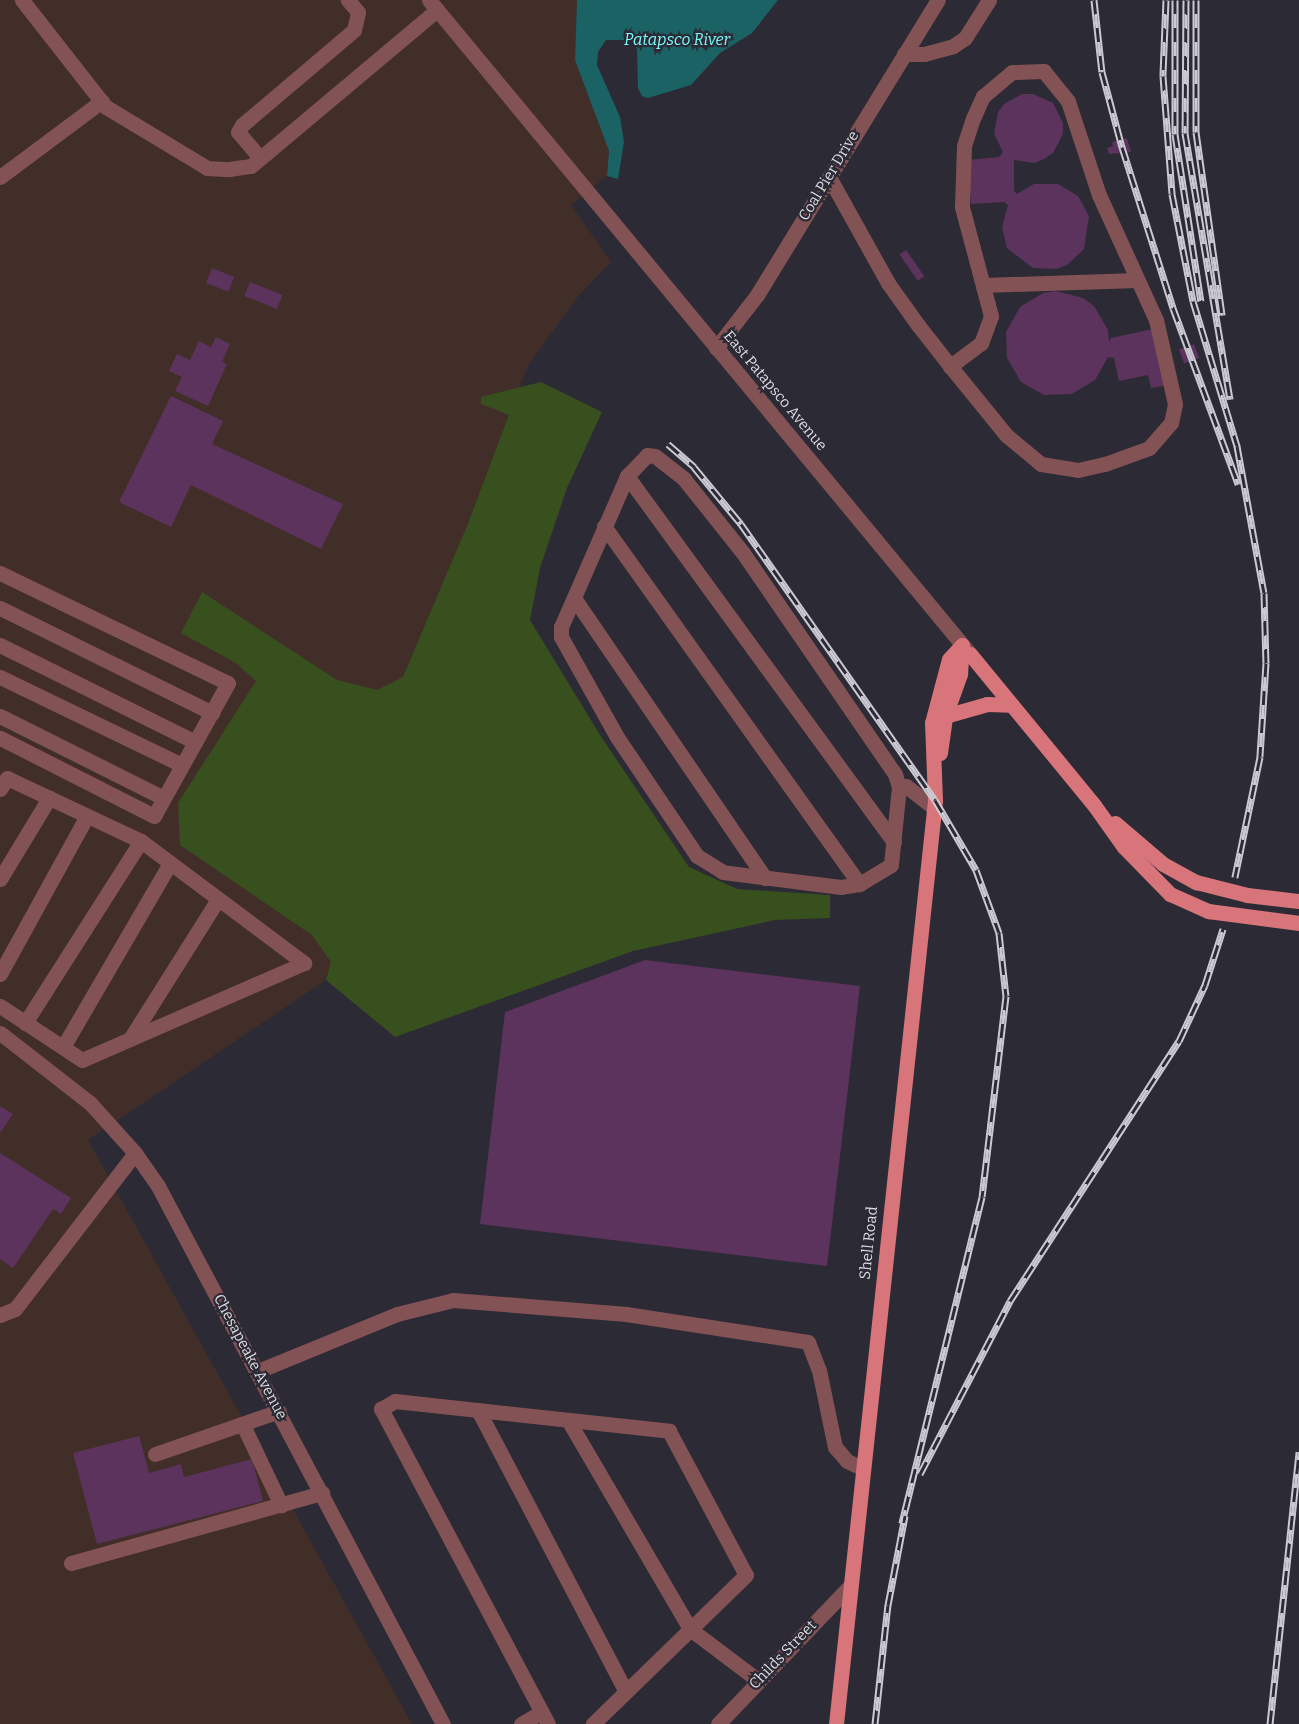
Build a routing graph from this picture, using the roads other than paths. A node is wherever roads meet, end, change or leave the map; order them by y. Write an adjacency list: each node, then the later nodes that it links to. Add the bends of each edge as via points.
1 (22, 0): 7 (street)
2 (348, 0): 8 (street, via 358,12 354,30 238,132)
3 (938, 0): 6 (street, Coal Pier Drive)
4 (989, 0): 6 (street, via 965,38 953,46)
5 (433, 5): 8 (street); 13 (street, East Patapsco Avenue)
6 (904, 54): 10 (street, Coal Pier Drive)
7 (102, 101): 8 (street, via 207,168 251,165); 9 (street)
8 (260, 158)
9 (0, 177)
10 (829, 177): 13 (street, Coal Pier Drive, via 757,295); 14 (street, via 888,283)
11 (1137, 280): 12 (street); 12 (street, via 1100,195 1068,100 1044,71 1029,69 1012,72 983,96 964,146 962,207); 14 (street, via 1156,320 1175,404 1171,423 1149,448 1078,470 1041,464 1006,435)
12 (983, 285): 14 (street, via 991,316 988,328 981,343)
13 (716, 348): 21 (street, East Patapsco Avenue)
14 (951, 366)
15 (627, 476): 16 (street); 31 (street, via 647,455 655,456 684,479 743,553 895,774); 39 (street)
16 (604, 526): 18 (street); 43 (street)
17 (0, 573): 24 (street, via 228,683)
18 (573, 598): 41 (street); 41 (street, via 561,637 617,737 697,856 723,872)
19 (0, 608): 24 (street)
20 (0, 645): 28 (street)
21 (966, 650): 23 (main road, East Patapsco Avenue); 26 (main road, Shell Road); 30 (main road, Shell Road, via 949,659 935,707)
22 (0, 676): 29 (street)
23 (1010, 705): 26 (main road, via 987,704); 35 (main road, East Patapsco Avenue)
24 (212, 712): 28 (street)
25 (0, 716): 34 (street)
26 (945, 716): 30 (main road, Shell Road)
27 (0, 738): 34 (street, via 154,816)
28 (195, 742): 29 (street)
29 (182, 765): 34 (street)
30 (935, 766): 36 (main road, Shell Road)
31 (899, 787): 36 (street, via 906,786); 39 (street)
32 (0, 789): 33 (street, via 7,778)
33 (49, 798): 37 (street); 42 (street)
34 (164, 798)
35 (1094, 805): 45 (main road, East Patapsco Avenue, via 1149,854 1180,875 1215,889); 46 (main road, East Patapsco Avenue, via 1141,868 1186,904 1243,918)
36 (934, 808): 61 (main road, Shell Road)
37 (87, 816): 38 (street); 47 (street)
38 (141, 841): 40 (street); 49 (street)
39 (894, 842): 43 (street, via 886,871)
40 (171, 863): 44 (street); 52 (street)
41 (765, 878): 43 (street, via 841,887)
42 (0, 879)
43 (859, 884)
44 (219, 899): 51 (street); 51 (street, via 304,963)
45 (1299, 901)
46 (1299, 923)
47 (0, 974)
48 (0, 1006): 49 (street)
49 (25, 1023): 52 (street)
50 (0, 1033): 53 (street, Chesapeake Avenue, via 90,1103)
51 (130, 1039): 52 (street, via 82,1060)
52 (63, 1047)
53 (135, 1153): 54 (street, via 15,1309); 55 (street, Chesapeake Avenue, via 179,1224)
54 (0, 1315)
55 (258, 1371): 57 (street, Chesapeake Avenue); 61 (street, via 397,1314 453,1300 626,1314 808,1342 819,1370 835,1447 847,1461)
56 (478, 1410): 58 (street); 68 (street); 69 (street, via 395,1401 381,1408)
57 (279, 1411): 59 (street); 62 (street, Chesapeake Avenue)
58 (568, 1420): 66 (street); 66 (street, via 669,1431 746,1575)
59 (243, 1425): 60 (street); 63 (street)
60 (155, 1454)
61 (862, 1468): 65 (main road, Shell Road)
62 (322, 1493): 63 (street); 70 (street, Chesapeake Avenue)
63 (281, 1505): 64 (street)
64 (71, 1563)
65 (849, 1586): 67 (street, Childs Street); 74 (main road, Shell Road)
66 (690, 1629): 67 (street); 68 (street)
67 (759, 1681): 73 (street, Childs Street)
68 (626, 1692): 72 (street)
69 (545, 1718): 71 (street)
70 (443, 1724)
71 (521, 1724)
72 (593, 1724)
73 (718, 1724)
74 (836, 1724)

